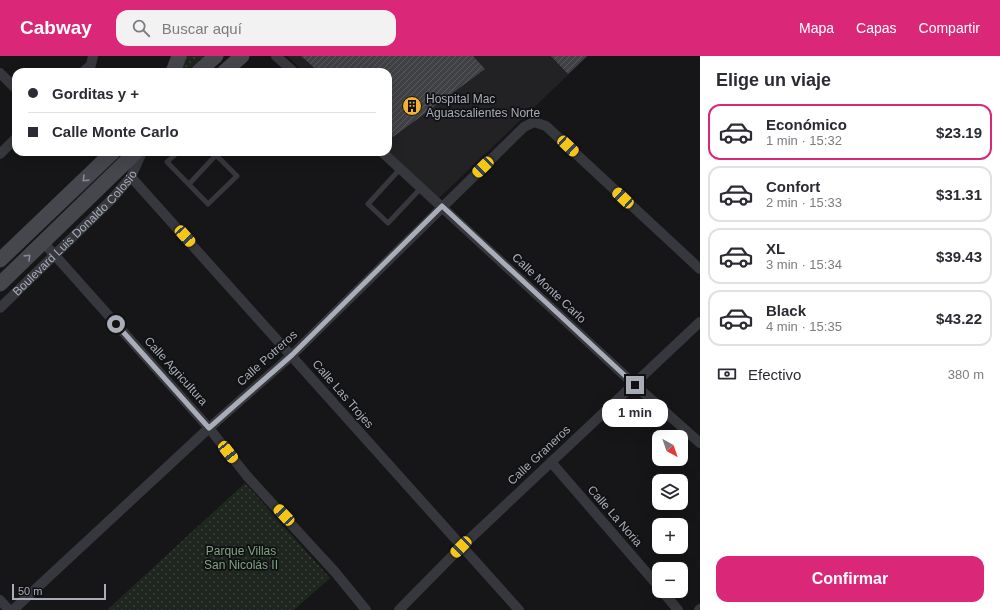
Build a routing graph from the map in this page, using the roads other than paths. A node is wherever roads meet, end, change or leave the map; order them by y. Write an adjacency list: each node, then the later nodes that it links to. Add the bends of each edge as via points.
1 (93, 56): 6 (street)
2 (179, 56): 7 (main road)
3 (216, 56): 8 (main road)
4 (242, 56): 9 (main road)
5 (276, 56): 10 (street)
6 (88, 68)
7 (174, 68)
8 (202, 68)
9 (228, 68)
10 (290, 68)
11 (0, 72): 12 (street)
12 (12, 85)
13 (12, 142): 14 (street)
14 (0, 154)
15 (109, 156): 27 (main road, one-way to 27)
16 (132, 156): 28 (main road, Boulevard Luis Donaldo Colosio)
17 (140, 156): 23 (street, Boulevard Luis Donaldo Colosio)
18 (174, 156): 24 (lane, via 167,162)
19 (212, 156): 24 (lane)
20 (218, 156): 24 (lane, via 237,176 208,204)
21 (386, 156): 22 (street, Calle Monte Carlo)
22 (400, 169): 25 (street, Calle Monte Carlo); 25 (lane, via 368,204 388,223)
23 (131, 177): 30 (street, Boulevard Luis Donaldo Colosio); 36 (street, Calle Las Trojes)
24 (188, 184)
25 (421, 188): 26 (street, Calle Monte Carlo)
26 (442, 206): 32 (street, Calle Potreros, via 524,127 534,122 546,126); 36 (street, Calle Potreros); 37 (street, Calle Monte Carlo)
27 (19, 242): 29 (street); 31 (main road)
28 (43, 242): 30 (street, Calle Agricultura); 33 (main road, Boulevard Luis Donaldo Colosio, one-way to 28)
29 (0, 251)
30 (55, 255): 34 (street, Boulevard Luis Donaldo Colosio); 38 (street, Calle Agricultura)
31 (0, 260)
32 (700, 269)
33 (0, 284)
34 (0, 308)
35 (700, 322): 37 (street, Calle Graneros)
36 (292, 355): 38 (street, Calle Potreros); 41 (street, Calle Las Trojes)
37 (635, 385): 39 (street, Calle Monte Carlo); 40 (street, Calle Graneros)
38 (209, 428): 46 (street, Calle Potreros); 47 (street, Calle Agricultura)
39 (700, 443)
40 (551, 462): 41 (street, Calle Graneros); 42 (street, Calle La Noria)
41 (461, 547): 48 (street, Calle Graneros); 49 (street, Calle Las Trojes)
42 (652, 580)
43 (668, 598): 50 (street)
44 (0, 600): 45 (street)
45 (9, 610)
46 (13, 610)
47 (366, 610)
48 (398, 610)
49 (519, 610)
50 (678, 610)

